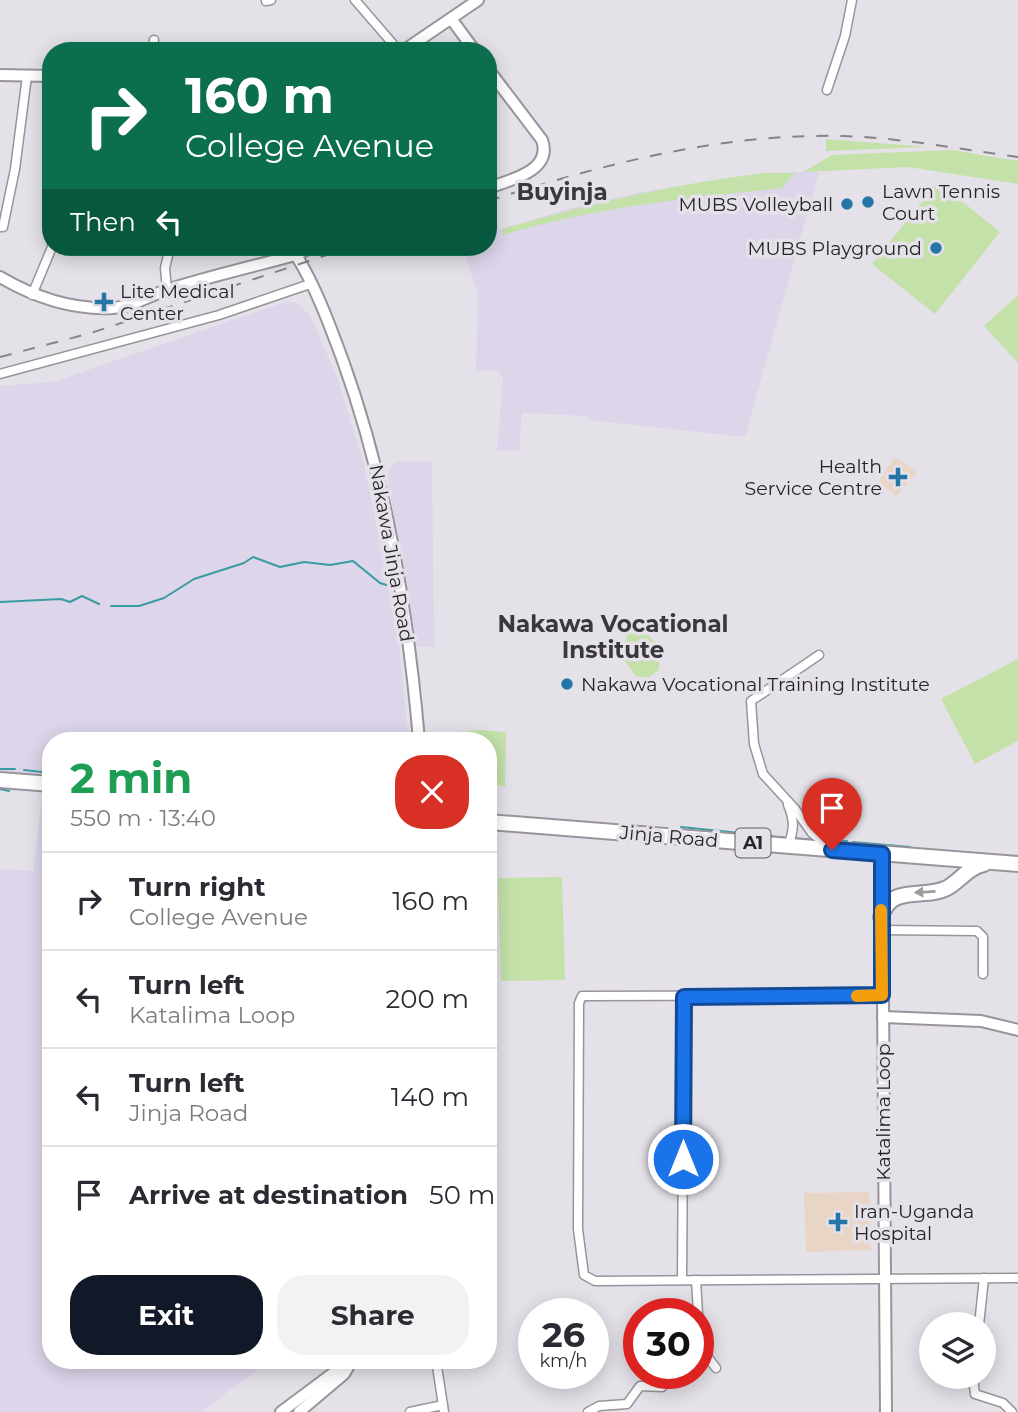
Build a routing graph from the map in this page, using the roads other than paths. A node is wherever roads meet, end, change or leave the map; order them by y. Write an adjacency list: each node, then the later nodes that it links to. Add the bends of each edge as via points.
1 (355, 0): 5 (street)
2 (478, 0): 4 (street)
3 (852, 0): 12 (street)
4 (452, 20): 6 (street); 7 (street)
5 (393, 42)
6 (416, 42)
7 (468, 42)
8 (0, 75): 9 (street)
9 (27, 76): 10 (street); 14 (street, via 15,169)
10 (42, 76)
11 (497, 81): 13 (street, via 542,140 544,152 543,159 526,175)
12 (827, 90)
13 (497, 185)
14 (0, 227)
15 (48, 256): 22 (street)
16 (168, 256): 21 (street)
17 (292, 256): 21 (street)
18 (296, 256): 20 (street, Nakawa Jinja Road)
19 (0, 277): 22 (street)
20 (310, 284): 23 (street, via 198,322); 25 (street, Nakawa Jinja Road, via 331,328 376,459)
21 (167, 290): 22 (street, via 116,308 80,306)
22 (32, 295)
23 (0, 374)
24 (819, 655): 28 (street, via 751,701 751,727 761,768)
25 (418, 732)
26 (0, 780): 27 (highway)
27 (42, 783)
28 (787, 802): 30 (street, via 794,820); 31 (street)
29 (497, 822): 30 (highway, Jinja Road / A1)
30 (788, 846): 31 (highway, Jinja Road / A1)
31 (832, 850): 32 (highway, Jinja Road / A1)
32 (882, 854): 33 (highway, Jinja Road / A1); 35 (street, Katalima Loop)
33 (988, 862): 34 (highway, Jinja Road / A1); 35 (highway, one-way to 35, via 971,867 943,890 896,897 885,906)
34 (1018, 864)
35 (881, 923): 36 (street, via 977,931 983,937); 37 (street, Katalima Loop)
36 (983, 975)
37 (882, 995): 38 (street); 39 (street, Katalima Loop)
38 (684, 997): 44 (street); 44 (street, via 582,996 579,1003 578,1229 584,1275 595,1281)
39 (883, 1017): 40 (street, via 981,1021); 43 (street, Katalima Loop)
40 (1018, 1030)
41 (984, 1278): 42 (street); 43 (street); 47 (street)
42 (1018, 1278)
43 (884, 1279): 45 (street); 60 (street, Katalima Loop)
44 (682, 1280): 45 (street)
45 (696, 1280): 46 (street)
46 (697, 1298)
47 (980, 1312)
48 (714, 1366): 49 (street)
49 (716, 1368)
50 (338, 1369): 56 (street)
51 (347, 1369): 57 (street)
52 (437, 1369): 55 (street)
53 (638, 1389): 59 (street, via 627,1404 599,1406)
54 (975, 1389): 61 (street, via 975,1394 1003,1403)
55 (443, 1408): 58 (street)
56 (281, 1412)
57 (299, 1412)
58 (410, 1412)
59 (588, 1412)
60 (886, 1412)
61 (1012, 1412)

